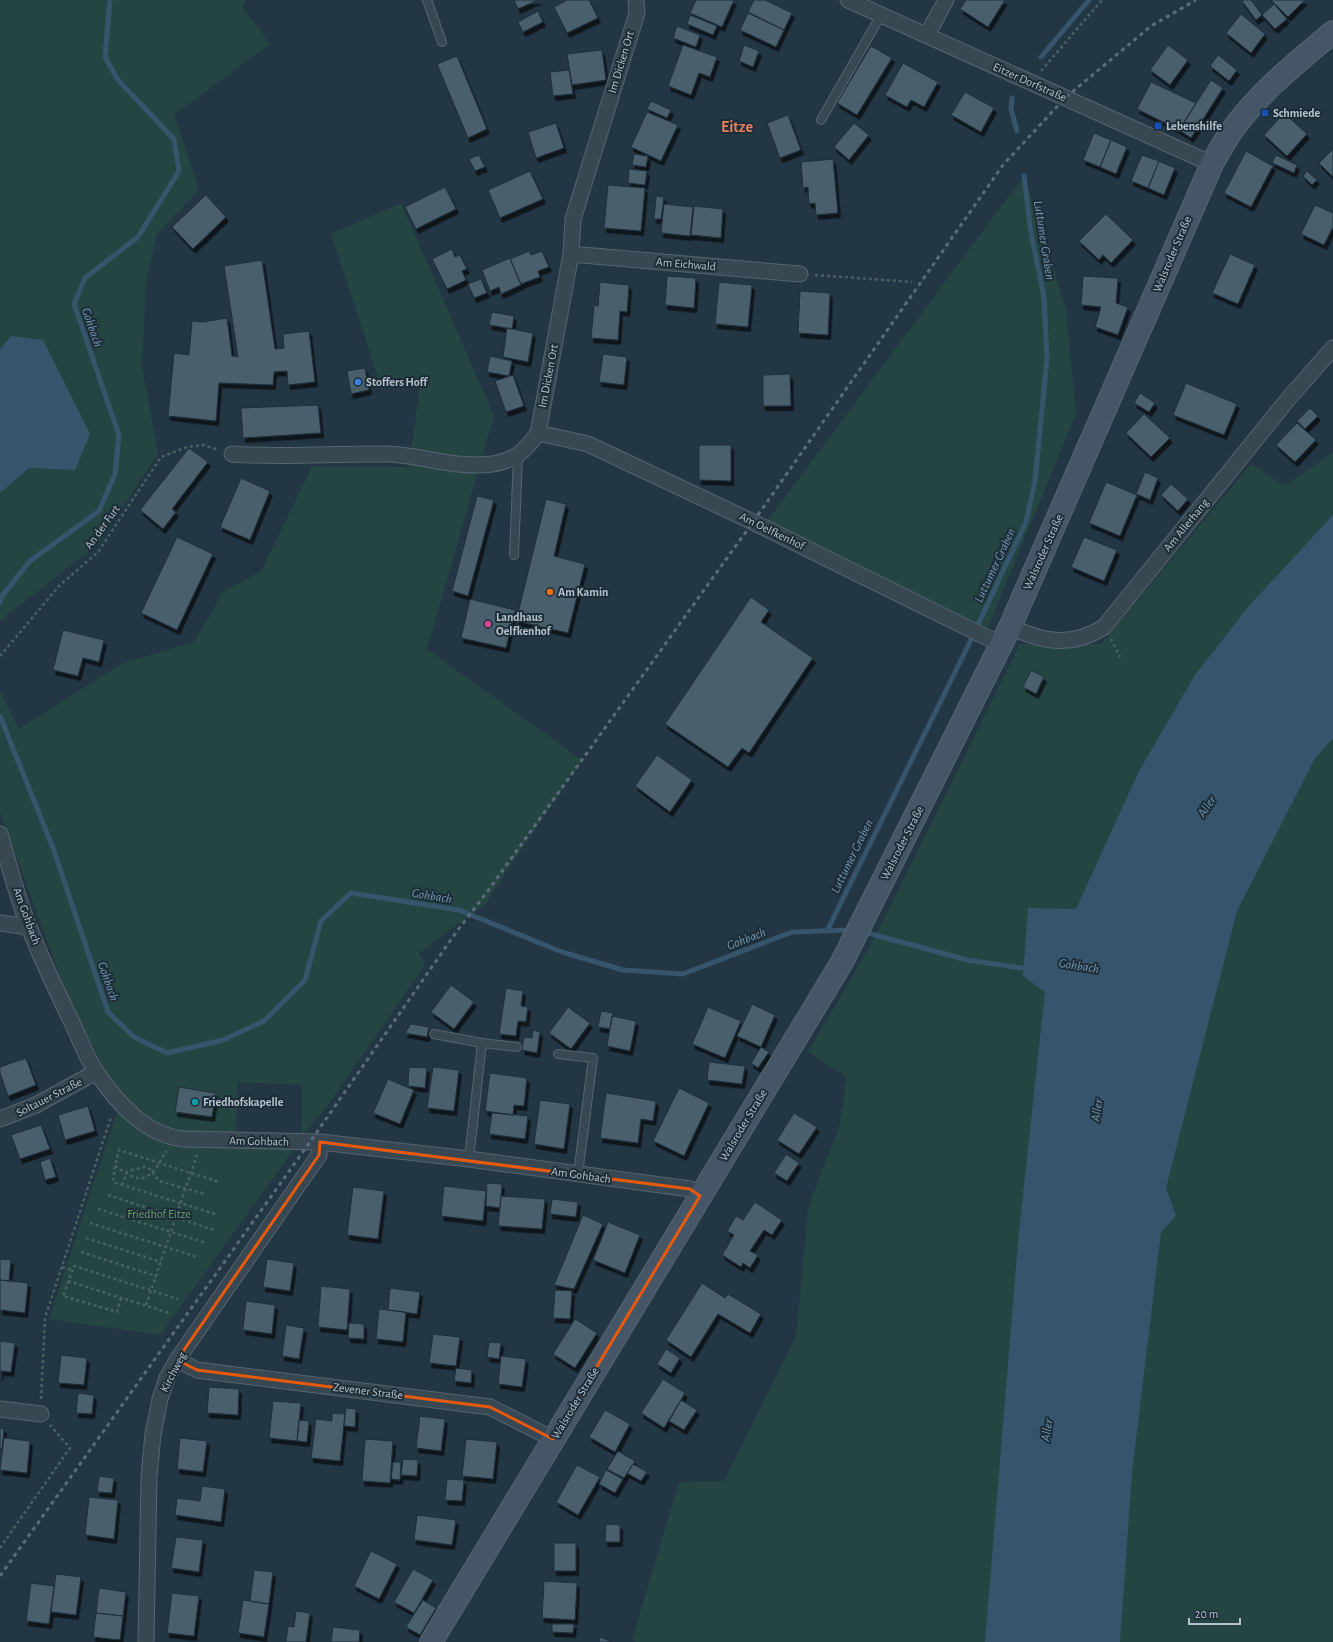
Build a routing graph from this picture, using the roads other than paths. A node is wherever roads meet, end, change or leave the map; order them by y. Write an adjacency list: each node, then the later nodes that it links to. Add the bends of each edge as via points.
1 (427, 0): 9 (lane)
2 (647, 0): 5 (street, Im Dicken Ort)
3 (848, 0): 6 (street, Eitzer Dorfstraße)
4 (946, 0): 8 (street)
5 (636, 6): 12 (street, Im Dicken Ort, via 573,219)
6 (881, 15): 8 (street, Eitzer Dorfstraße); 10 (lane)
7 (1333, 32): 11 (main road, Walsroder Straße, via 1291,66 1254,104 1231,132)
8 (927, 35): 11 (street, Eitzer Dorfstraße)
9 (442, 42)
10 (821, 120)
11 (1212, 164): 19 (main road, Walsroder Straße)
12 (571, 254): 13 (street, Am Eichwald); 15 (street, Im Dicken Ort)
13 (800, 274)
14 (1333, 348): 19 (street, Am Allerhang, via 1289,398 1104,627 1082,638 1068,641 1053,641 1031,636)
15 (538, 433): 17 (street, Im Dicken Ort); 19 (street, Am Oelfkenhof, via 588,444 963,626)
16 (232, 454): 17 (street, Im Dicken Ort, via 388,454 472,465 492,464)
17 (518, 456): 18 (lane)
18 (514, 555)
19 (1000, 637): 32 (main road, Walsroder Straße, via 842,962)
20 (0, 834): 22 (street, Am Gohbach)
21 (0, 924): 22 (street)
22 (28, 927): 27 (street, Am Gohbach)
23 (434, 1034): 24 (lane)
24 (482, 1043): 25 (lane); 30 (lane)
25 (517, 1047)
26 (558, 1054): 31 (lane, via 593,1058)
27 (96, 1072): 28 (street, Soltauer Straße, via 36,1105); 29 (street, Am Gohbach, via 141,1122 170,1137)
28 (0, 1119)
29 (320, 1142): 30 (street, Am Gohbach); 33 (street, Kirchweg, via 319,1155)
30 (469, 1159): 31 (street, Am Gohbach)
31 (578, 1174): 32 (street, Am Gohbach, via 690,1189)
32 (700, 1196): 36 (main road, Walsroder Straße)
33 (177, 1360): 36 (street, Zevener Straße, via 196,1370 490,1406); 37 (street, Kirchweg, via 160,1399 153,1434 149,1477)
34 (0, 1409): 35 (street)
35 (41, 1414)
36 (554, 1439): 38 (main road, Walsroder Straße)
37 (146, 1642)
38 (431, 1642)

